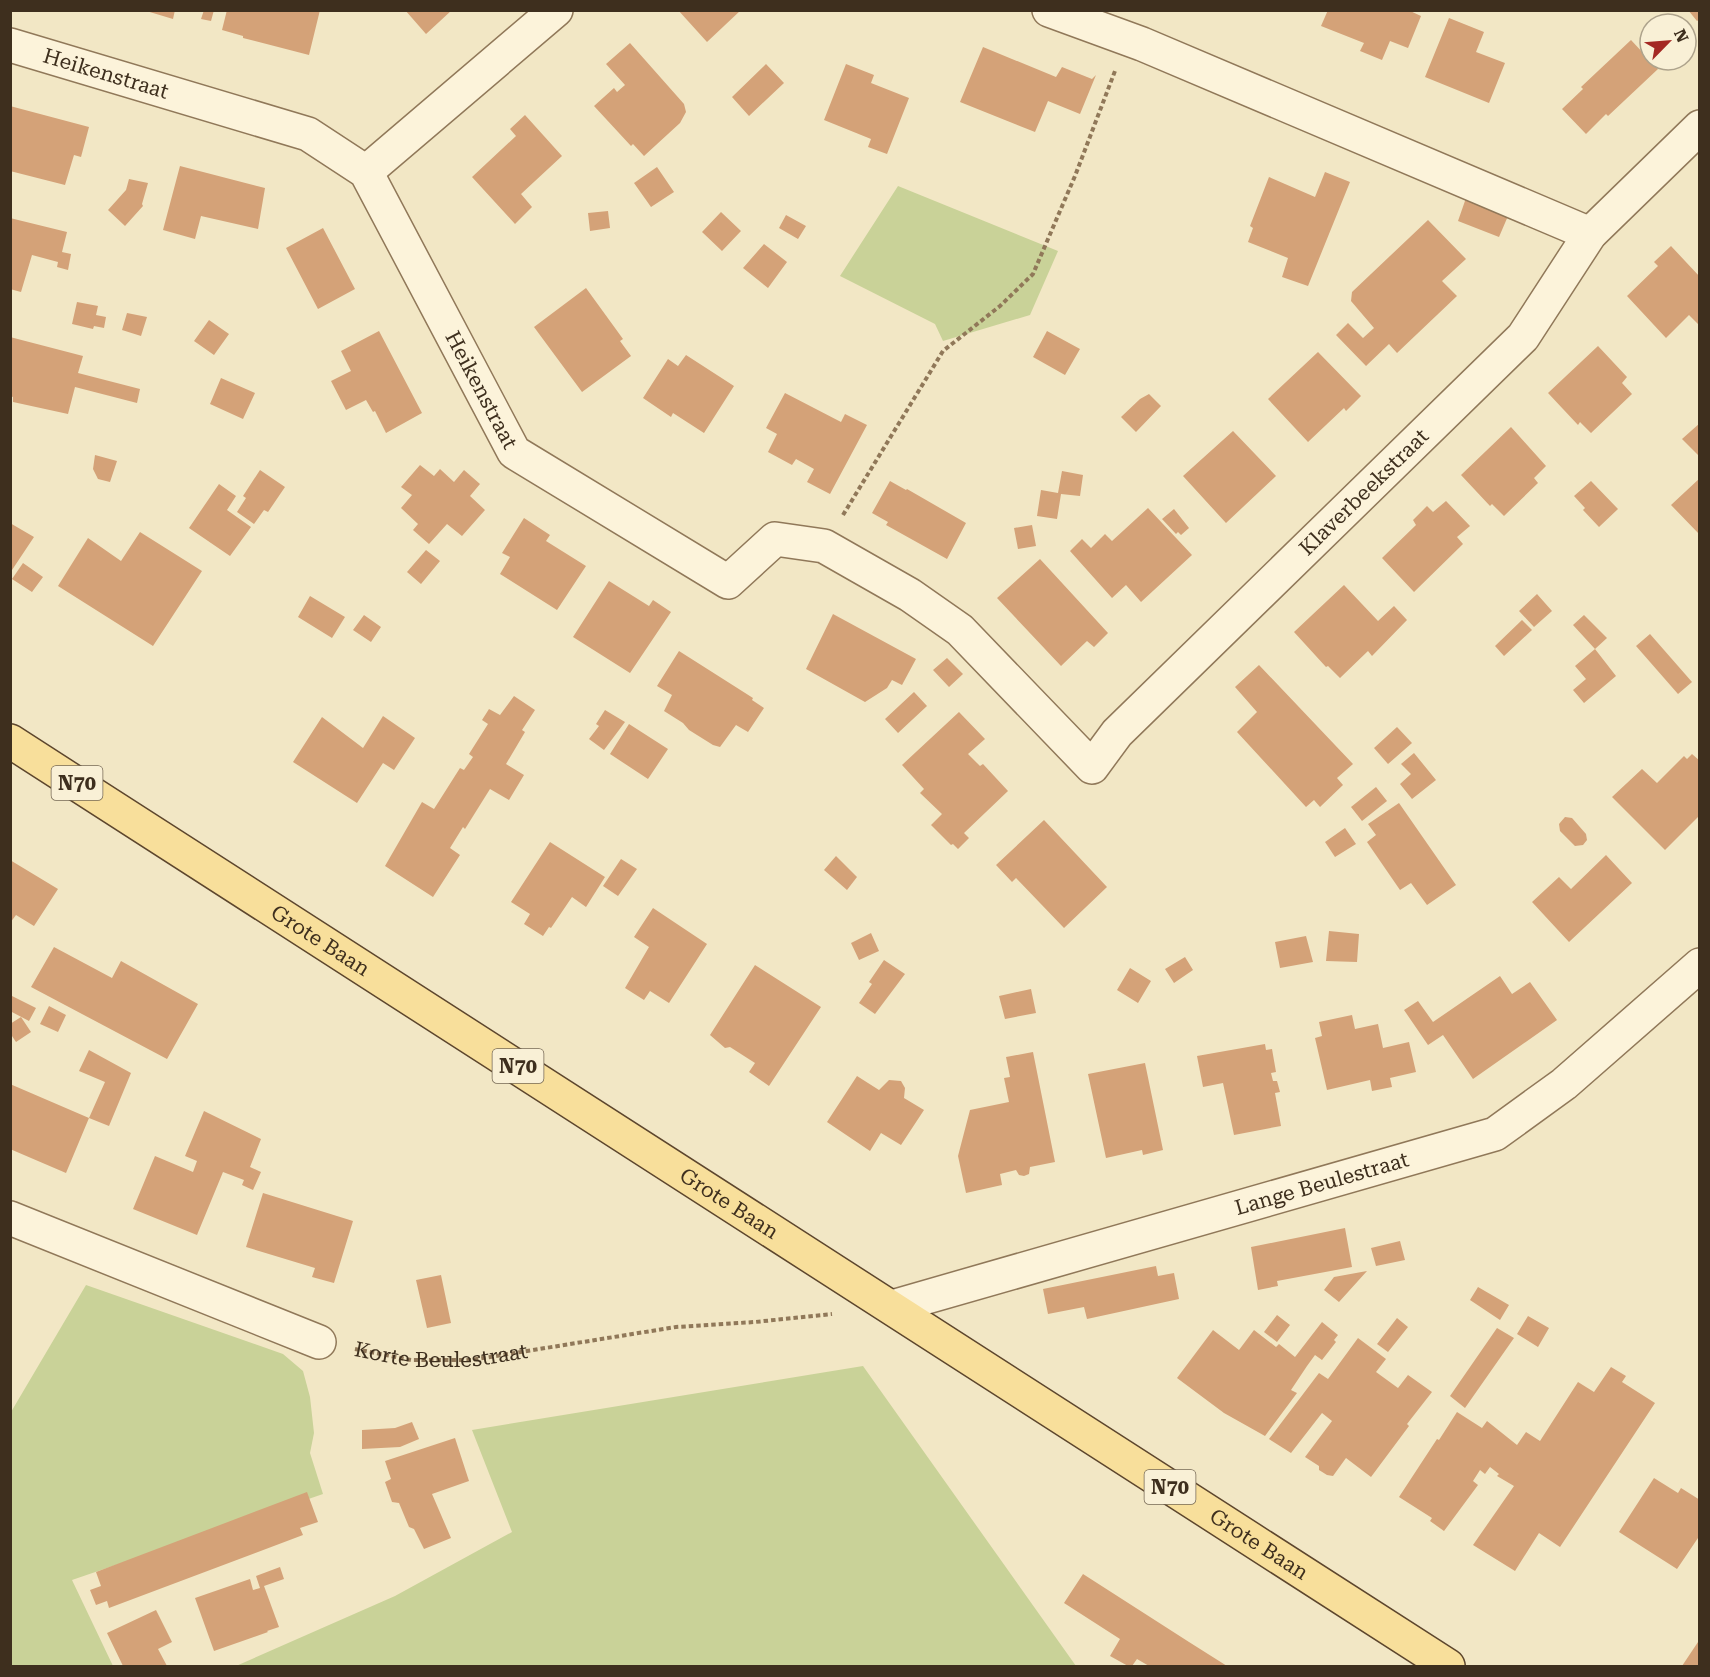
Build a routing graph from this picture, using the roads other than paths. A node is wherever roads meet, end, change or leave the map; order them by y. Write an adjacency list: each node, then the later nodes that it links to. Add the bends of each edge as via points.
1 (556, 10): 5 (street)
2 (1049, 10): 6 (street, via 1135,41)
3 (10, 45): 5 (street, Heikenstraat, via 309,134)
4 (1700, 127): 6 (street, Klaverbeekstraat)
5 (366, 172): 7 (street, Heikenstraat, via 514,452 728,582 775,539)
6 (1590, 234): 7 (street, Klaverbeekstraat, via 1523,337 1117,733 1092,767 960,630 910,595)
7 (824, 546)
8 (10, 741): 11 (main road, Grote Baan / N70)
9 (1700, 965): 11 (street, Lange Beulestraat, via 1564,1084 1495,1134)
10 (10, 1218): 12 (street)
11 (892, 1307): 13 (main road, Grote Baan / N70)
12 (319, 1342)
13 (1448, 1666)

